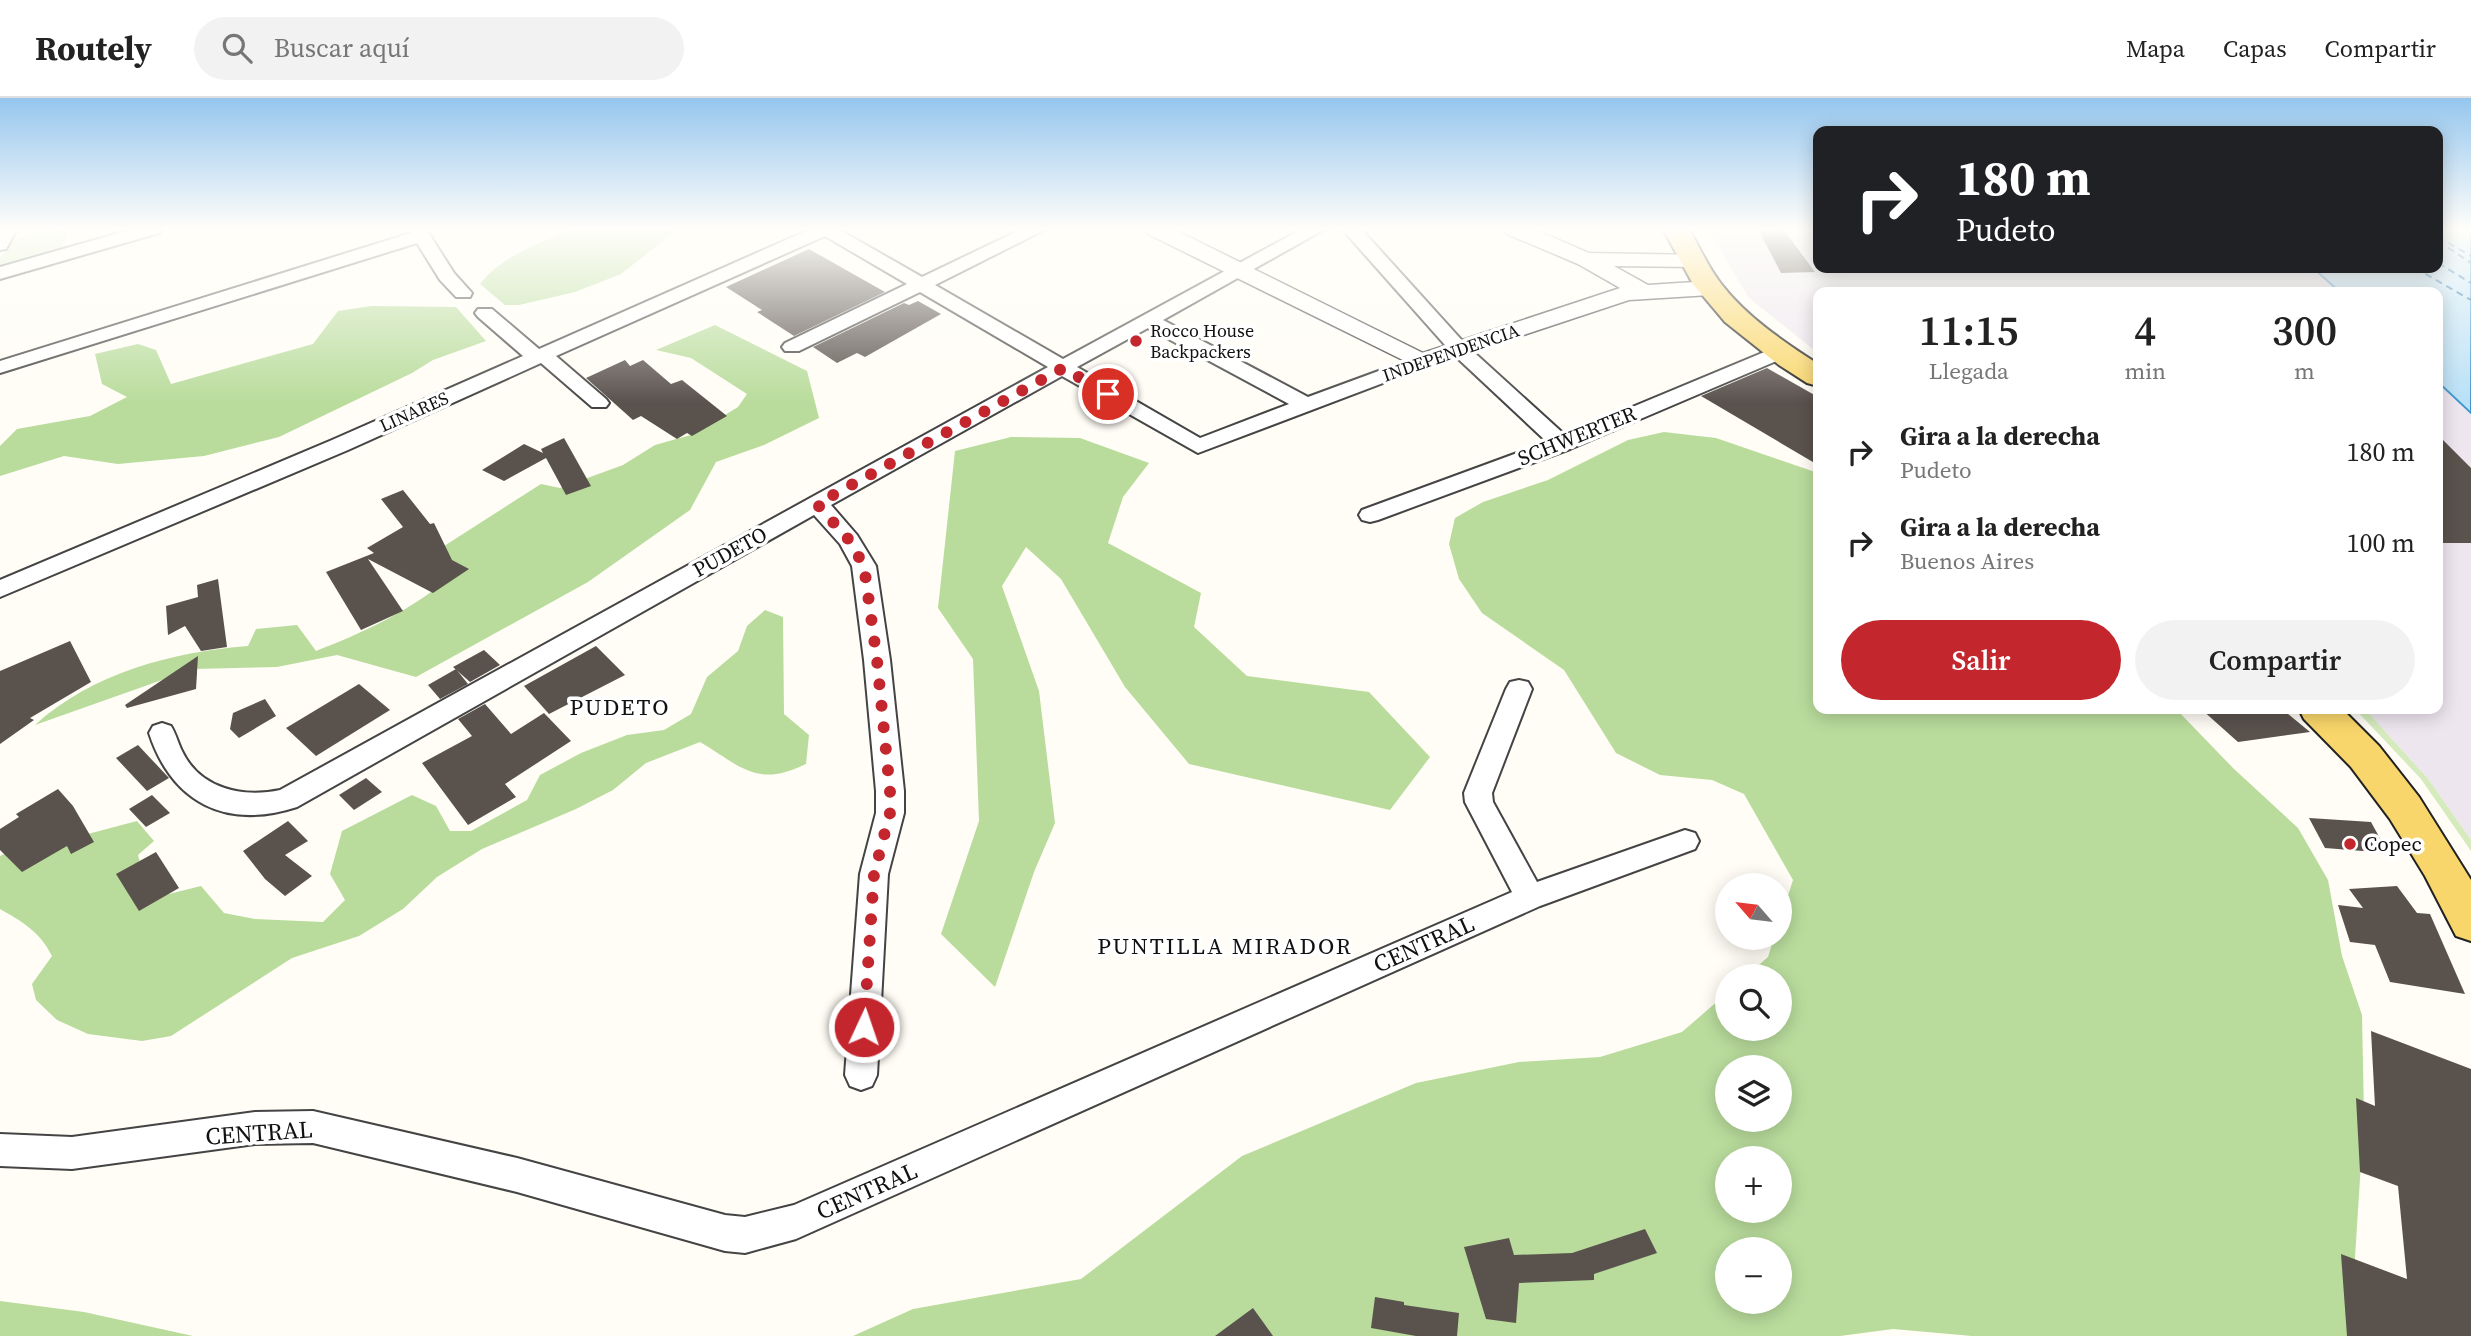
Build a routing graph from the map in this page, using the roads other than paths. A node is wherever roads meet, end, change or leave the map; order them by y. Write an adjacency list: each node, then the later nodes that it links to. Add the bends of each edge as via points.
1 (251, 287): 20 (street)
2 (457, 287): 12 (street)
3 (695, 287): 18 (street, LINARES)
4 (918, 287): 15 (street)
5 (925, 287): 21 (street)
6 (1212, 287): 14 (street, PUDETO)
7 (1271, 287): 19 (street)
8 (1404, 287): 16 (street)
9 (1636, 287): 11 (street)
10 (1710, 288): 11 (street, INDEPENDENCIA); 17 (main road)
11 (1642, 290): 16 (street, INDEPENDENCIA)
12 (463, 293)
13 (485, 313): 18 (street)
14 (1151, 322): 21 (street, PUDETO); 24 (street)
15 (792, 347)
16 (1460, 350): 19 (street, INDEPENDENCIA); 25 (street)
17 (1781, 352): 22 (main road); 25 (street, SCHWERTER)
18 (540, 356): 23 (street); 28 (street, LINARES)
19 (1421, 362): 24 (street, INDEPENDENCIA)
20 (0, 367)
21 (1063, 368): 24 (street, INDEPENDENCIA, via 1198,446); 26 (street, PUDETO)
22 (1813, 374)
23 (599, 403)
24 (1306, 405)
25 (1562, 444): 27 (street, SCHWERTER)
26 (817, 504): 31 (street, PUDETO, via 287,799 253,805 196,788 170,759); 35 (street, via 849,540 864,566 889,769 890,813 873,884)
27 (1370, 515)
28 (0, 589)
29 (1519, 689): 33 (street, via 1478,793 1479,803)
30 (2323, 714): 34 (main road, via 2408,810)
31 (162, 733)
32 (1685, 841): 33 (street, CENTRAL)
33 (1530, 897): 36 (street, CENTRAL, via 796,1222 745,1235 313,1127 255,1129 72,1153)
34 (2471, 923)
35 (861, 1075)
36 (0, 1150)

